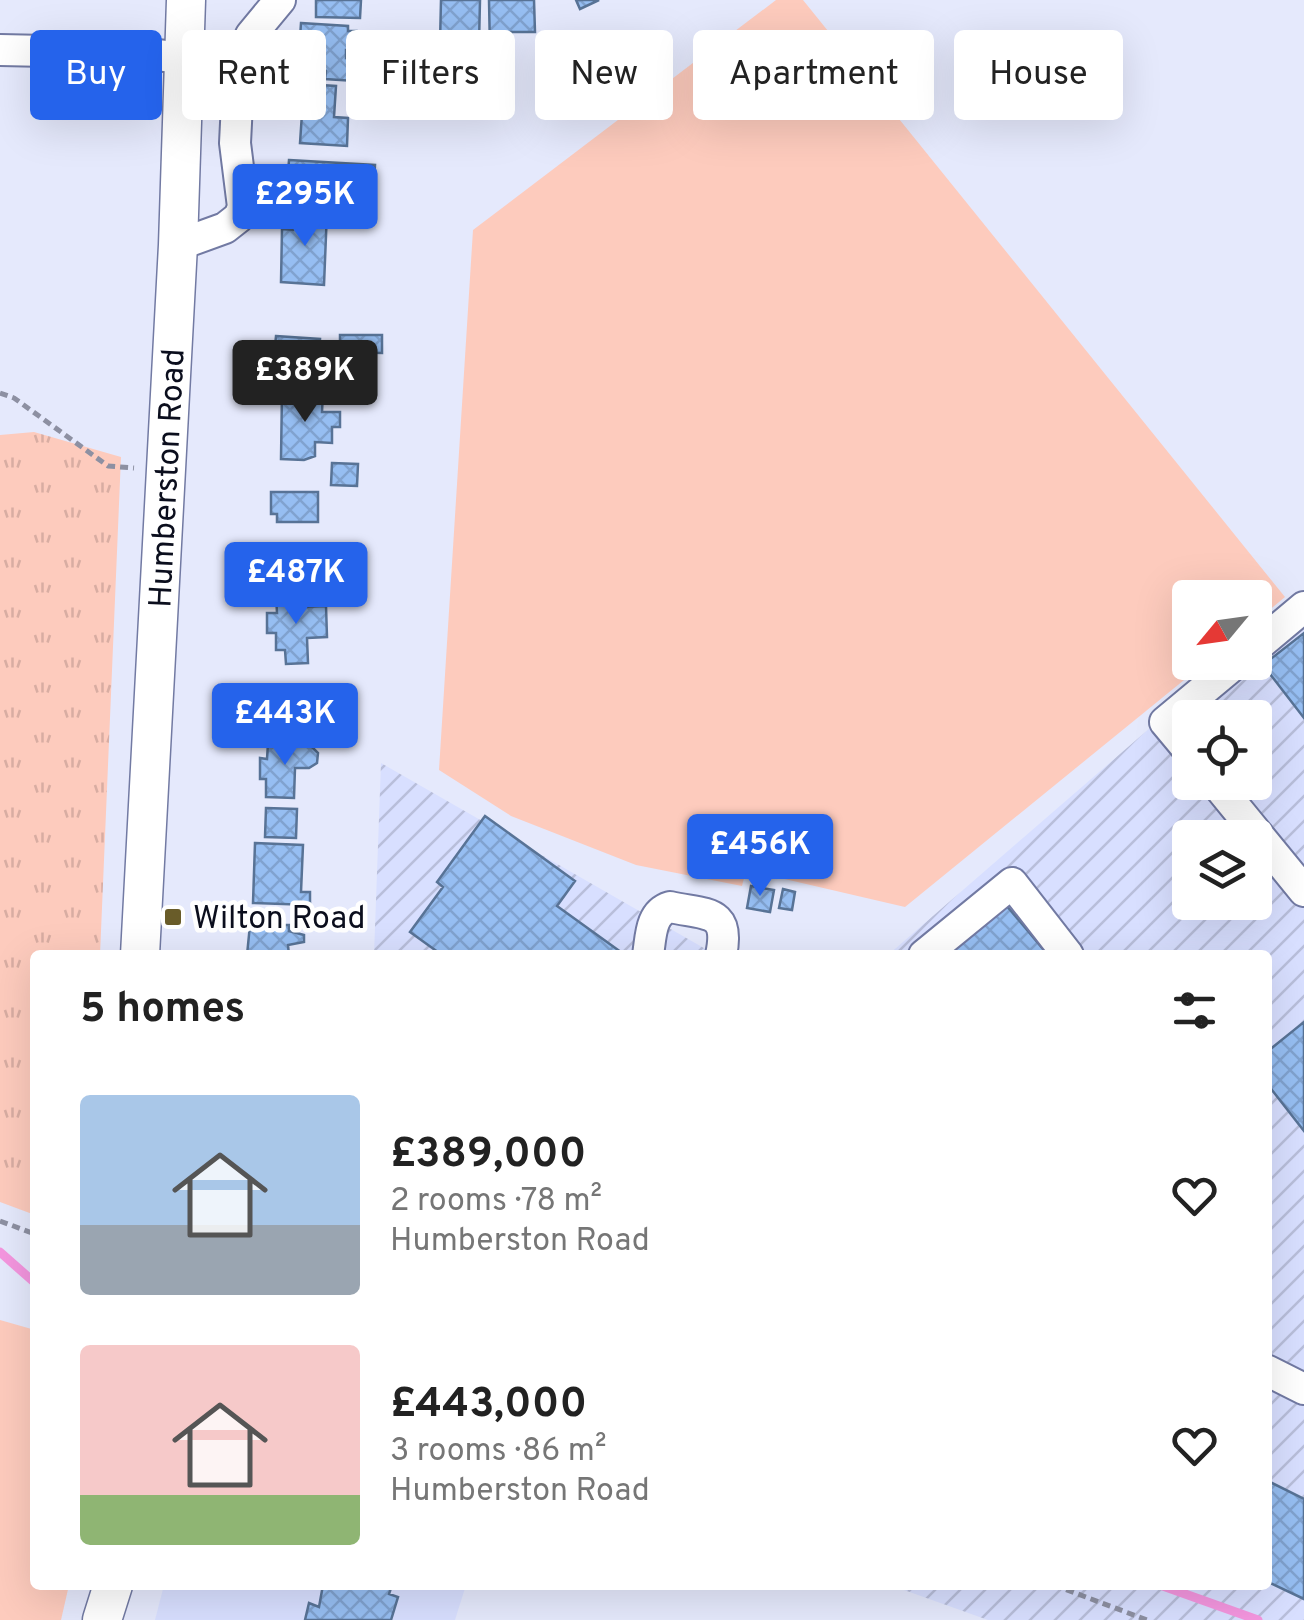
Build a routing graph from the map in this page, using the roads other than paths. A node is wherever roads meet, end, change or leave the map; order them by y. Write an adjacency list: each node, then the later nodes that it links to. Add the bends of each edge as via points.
1 (186, 0): 3 (main road, Humberston Road)
2 (280, 0): 6 (street, via 252,34 239,64 235,143 243,206 225,228)
3 (184, 30)
4 (0, 50): 5 (street)
5 (182, 58): 6 (main road, Humberston Road)
6 (178, 245): 13 (main road, Humberston Road)
7 (1304, 607): 8 (street)
8 (1272, 634)
9 (1215, 680): 10 (street)
10 (1191, 700)
11 (1230, 800): 12 (street)
12 (1304, 891)
13 (140, 950)
14 (649, 950): 15 (street, via 656,917 670,907 721,922)
15 (722, 950)
16 (930, 950): 17 (street, via 1012,883)
17 (1064, 950)
18 (1272, 1373): 19 (street)
19 (1304, 1389)
20 (111, 1590): 21 (main road)
21 (102, 1620)

